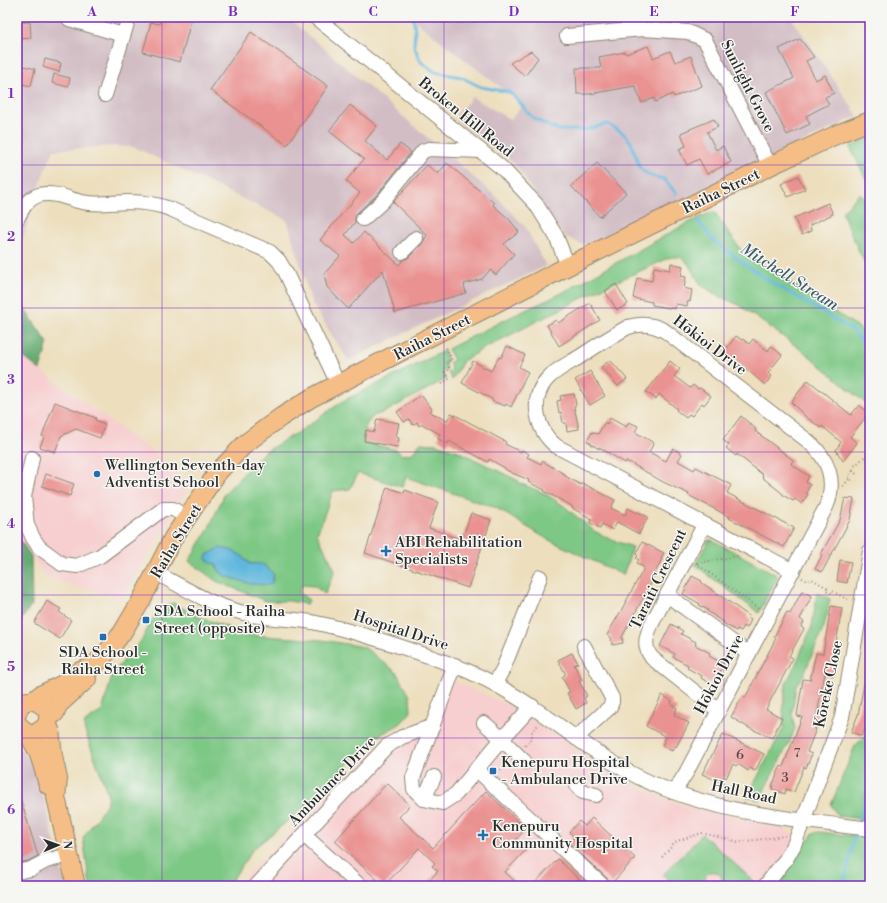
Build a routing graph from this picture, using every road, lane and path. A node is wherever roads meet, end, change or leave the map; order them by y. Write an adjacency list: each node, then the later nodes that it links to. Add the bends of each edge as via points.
1 (129, 17): 4 (street)
2 (315, 17): 8 (street, Broken Hill Road)
3 (69, 19): 4 (street)
4 (123, 35): 6 (street)
5 (567, 36): 9 (street, Sunlight Grove, via 643,29 688,32 704,40)
6 (105, 96)
7 (870, 121): 9 (main road, Raiha Street)
8 (481, 151): 11 (street, via 423,151 383,201); 14 (street, Broken Hill Road, via 503,169 536,204 556,236)
9 (770, 166): 14 (main road, Raiha Street)
10 (17, 219): 16 (street, via 23,207 39,195 57,195 94,204 143,203 170,209 270,252 286,273)
11 (364, 219)
12 (416, 238): 13 (street)
13 (402, 252)
14 (568, 266): 16 (main road, Raiha Street)
15 (449, 354): 17 (path, via 452,360 447,362 450,369 445,372 449,379)
16 (338, 384): 25 (main road, Raiha Street, via 310,398 246,443 218,472)
17 (442, 384)
18 (870, 452): 20 (path, via 851,469)
19 (32, 458): 25 (street, via 24,497 27,525 39,547 62,564 77,566 100,556 163,509 173,509)
20 (853, 471): 21 (path); 22 (path, via 848,476)
21 (856, 474)
22 (850, 478): 23 (path); 24 (path)
23 (853, 482)
24 (844, 485)
25 (188, 518): 29 (main road, Raiha Street, via 173,538)
26 (704, 525): 30 (street, Hōkioi Drive); 30 (street, Hōkioi Drive, via 550,442 541,427 537,409 539,394 548,378 628,327 652,325 665,331 808,441 820,452 827,464 831,491); 32 (street, Taraiti Crescent)
27 (870, 551): 61 (street, Kōreke Close, via 842,717)
28 (741, 556): 34 (path, via 696,562)
29 (156, 573): 37 (street, Hospital Drive, via 211,602 239,612 356,632); 38 (main road, Raiha Street, via 122,633)
30 (798, 574): 33 (path, via 820,583 831,593 832,591); 36 (street, Hōkioi Drive)
31 (540, 577): 39 (street)
32 (667, 595): 36 (street); 41 (street, Taraiti Crescent, via 648,633 646,649 652,658)
33 (852, 602)
34 (761, 611)
35 (584, 646): 47 (street, via 612,702 610,707)
36 (749, 654): 41 (street, Hōkioi Drive)
37 (455, 665): 39 (street, Hospital Drive); 46 (street)
38 (92, 667): 42 (main road, Raiha Street, via 80,671 63,684 40,695); 44 (main road, Raiha Street, via 86,681 58,705)
39 (495, 683): 40 (street, Hospital Drive)
40 (532, 706): 43 (street, Hospital Drive); 48 (street)
41 (719, 711): 57 (street, Hōkioi Drive)
42 (21, 714): 44 (main road, via 38,702 46,708); 44 (main road, via 27,732 37,732 45,727); 59 (main road, via 39,754 48,786)
43 (545, 715): 47 (street, Hospital Drive); 49 (path, via 532,731 532,737)
44 (48, 720): 59 (main road, via 58,779)
45 (484, 723): 48 (street)
46 (433, 726): 60 (street, via 413,778 414,789); 63 (street, Ambulance Drive, via 402,737 387,746)
47 (576, 738): 52 (street, Hospital Drive)
48 (502, 739): 51 (street); 53 (street)
49 (524, 747)
50 (510, 762): 55 (path, via 497,771)
51 (525, 762)
52 (617, 766): 57 (street, Hall Road)
53 (476, 769): 55 (street); 60 (street, via 456,794 442,803)
54 (434, 777): 60 (street)
55 (489, 782): 71 (street, via 508,794)
56 (577, 786): 58 (street, via 583,792)
57 (674, 792): 61 (street, Hall Road, via 729,808)
58 (596, 795)
59 (56, 797): 65 (main road)
60 (424, 800)
61 (803, 820): 62 (street, Hall Road); 72 (street, Kōreke Close, via 791,852)
62 (870, 829)
63 (304, 835): 69 (street, Ambulance Drive); 70 (street)
64 (789, 836): 66 (path, via 738,842 702,833 677,841)
65 (69, 855): 67 (street, via 46,861 31,870); 68 (main road)
66 (662, 857)
67 (17, 872)
68 (76, 886)
69 (256, 886)
70 (360, 886)
71 (603, 886)
72 (765, 886)

